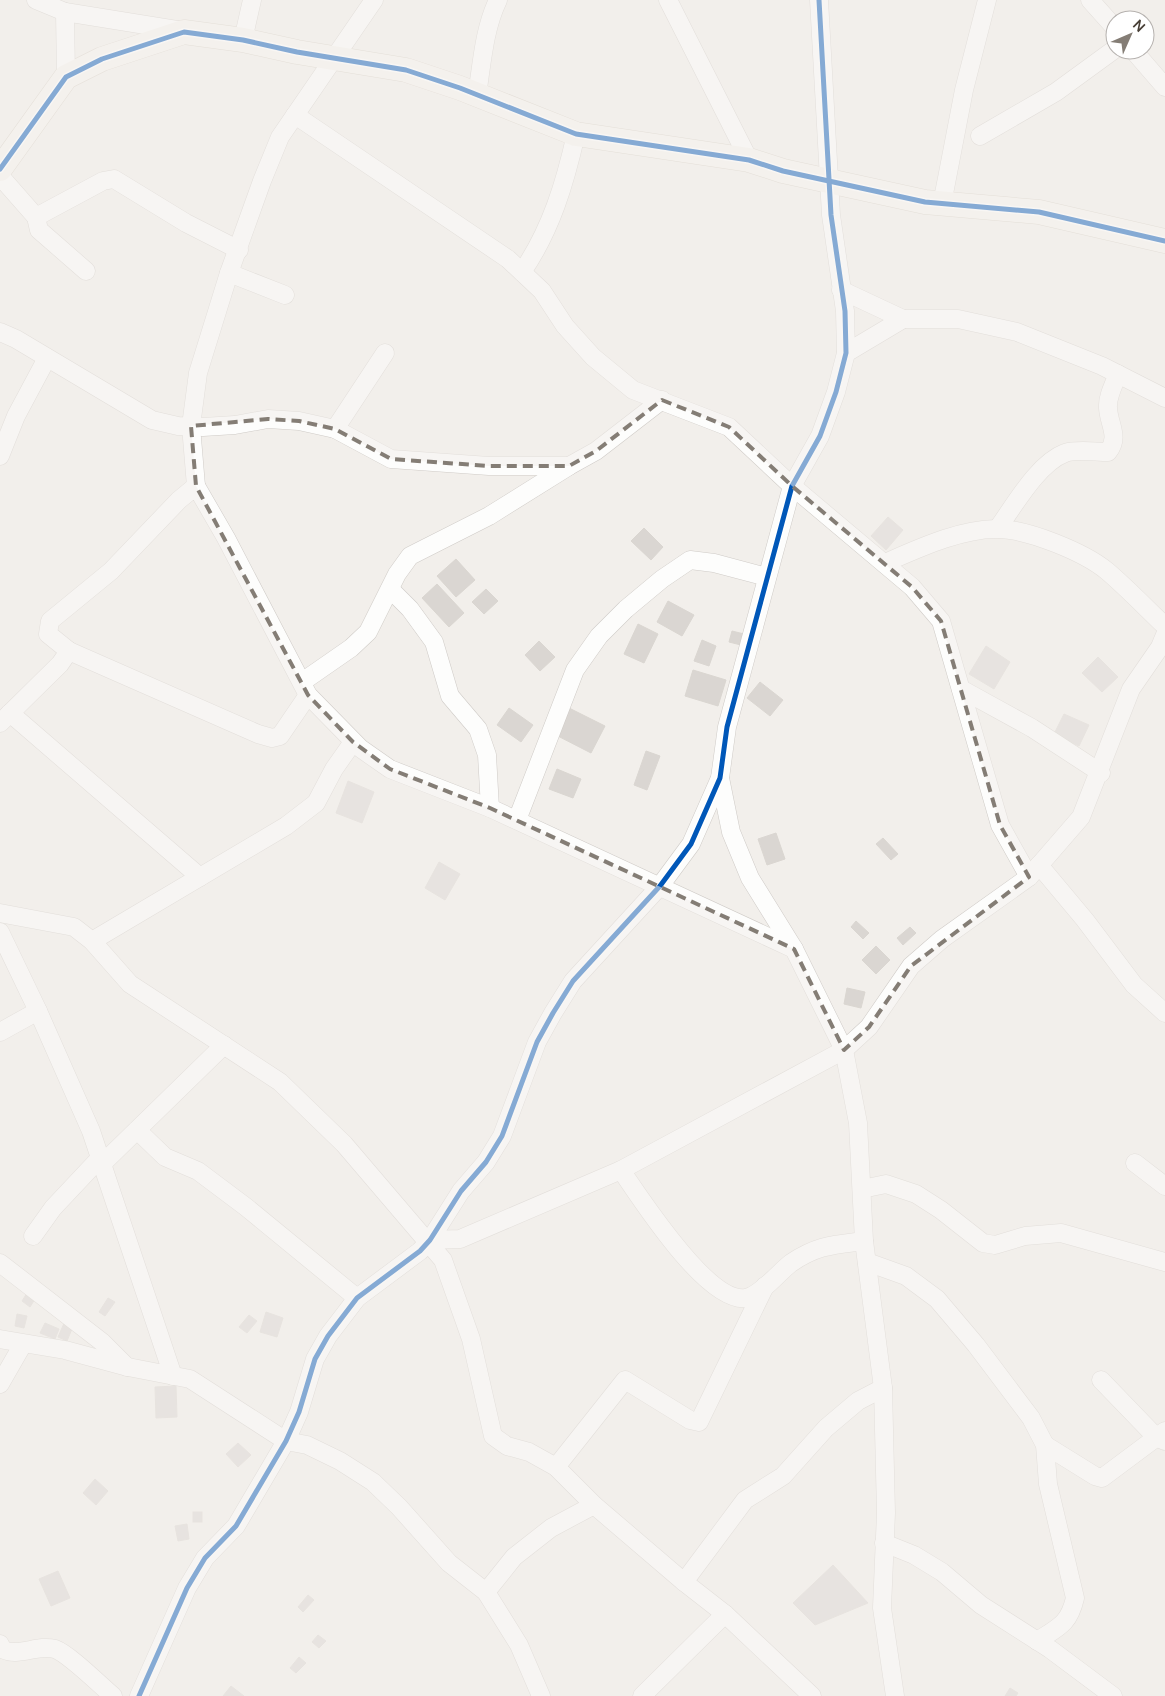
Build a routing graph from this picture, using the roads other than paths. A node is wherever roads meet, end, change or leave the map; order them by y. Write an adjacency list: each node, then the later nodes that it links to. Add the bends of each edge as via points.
1 (36, 0): 9 (street)
2 (252, 0): 12 (street)
3 (374, 0): 14 (street)
4 (498, 0): 18 (street, via 492,11)
5 (668, 0): 22 (street)
6 (819, 0): 25 (street)
7 (987, 0): 26 (street, via 964,90)
8 (1090, 0): 10 (street)
9 (64, 12): 11 (street); 16 (street)
10 (1105, 17)
11 (184, 32): 12 (street); 16 (street, via 102,60)
12 (243, 40): 14 (street)
13 (1105, 57): 21 (street, via 1056,92)
14 (334, 58): 18 (street, via 406,70); 19 (street)
15 (1141, 60): 17 (street)
16 (66, 77): 23 (street)
17 (1165, 88)
18 (477, 95): 20 (street)
19 (295, 115): 29 (street, via 280,137); 31 (street, via 508,259)
20 (576, 134): 22 (street); 31 (street, via 561,196)
21 (980, 136)
22 (749, 160): 25 (street, via 783,171)
23 (0, 169)
24 (0, 176): 27 (street)
25 (830, 180): 26 (street); 33 (street, via 831,216)
26 (942, 204): 28 (street, via 1039,212)
27 (36, 217): 29 (street, via 104,181 114,180); 30 (street, via 38,230)
28 (1165, 241)
29 (239, 250): 32 (street)
30 (86, 271)
31 (522, 272): 42 (street, via 542,291 565,326 593,357 633,390)
32 (229, 274): 34 (street); 43 (street, via 198,373)
33 (841, 290): 35 (street); 37 (street)
34 (285, 295)
35 (903, 319): 37 (street); 40 (street, via 958,319 1017,332)
36 (0, 332): 39 (street)
37 (846, 353): 48 (street, via 820,436)
38 (386, 354): 44 (street)
39 (47, 358): 43 (street, via 152,420); 45 (street, via 16,416)
40 (1118, 374): 41 (street); 49 (street, via 1107,407 1115,438 1113,446 1108,452 1065,453 1048,464)
41 (1165, 398)
42 (662, 400): 46 (street, via 596,451); 48 (street, via 729,427)
43 (191, 426): 44 (street, via 268,419 299,421); 47 (street)
44 (335, 429): 46 (street, via 391,459 489,466)
45 (0, 456)
46 (568, 466): 52 (street, via 489,516 410,556)
47 (196, 486): 55 (street, via 111,571 50,621 48,634); 56 (street)
48 (792, 486): 50 (street); 51 (street)
49 (998, 528): 50 (street, via 968,532); 53 (street, via 1044,538 1105,570)
50 (885, 563): 57 (street, via 912,587 941,621)
51 (767, 577): 61 (street, via 727,726); 63 (street, via 690,560 626,610 600,636 575,670)
52 (390, 589): 56 (street, via 368,632); 62 (street, via 410,609 434,642 450,696 478,729 487,755)
53 (1165, 626)
54 (1165, 635): 60 (street, via 1131,690 1112,734)
55 (69, 651): 56 (street, via 272,738 280,736); 58 (street)
56 (305, 688): 59 (street)
57 (961, 690): 60 (street, via 1032,728); 64 (street, via 1000,825)
58 (5, 718): 65 (street)
59 (353, 742): 62 (street, via 390,769); 65 (street, via 316,803 286,826)
60 (1101, 772): 64 (street, via 1082,817)
61 (720, 778): 66 (street, via 691,844); 70 (street, via 732,832 750,878)
62 (490, 808): 63 (street)
63 (517, 820): 66 (street)
64 (1034, 871): 72 (street, via 1085,920 1134,985); 75 (street, via 911,966 869,1027)
65 (200, 877): 69 (street)
66 (660, 886): 70 (street); 83 (street, via 573,981 552,1013 537,1042 502,1136 486,1162 460,1191)
67 (0, 913): 69 (street, via 74,927)
68 (0, 932): 71 (street)
69 (92, 941): 74 (street, via 130,984)
70 (794, 949): 75 (street)
71 (38, 1010): 73 (street); 77 (street)
72 (1165, 1013)
73 (0, 1032)
74 (224, 1045): 76 (street); 83 (street, via 280,1082 344,1144)
75 (844, 1050): 79 (street); 81 (street, via 858,1122)
76 (137, 1130): 77 (street); 89 (street, via 166,1157 198,1171 246,1207)
77 (101, 1161): 82 (street, via 52,1208); 93 (street)
78 (1135, 1162): 80 (street)
79 (620, 1170): 83 (street, via 460,1239); 88 (street, via 676,1247 714,1285 729,1296 747,1298)
80 (1165, 1186)
81 (862, 1189): 84 (street); 86 (street, via 886,1184 916,1194 983,1243 995,1246 1025,1236 1061,1233)
82 (33, 1236)
83 (429, 1241): 89 (street); 100 (street, via 443,1260 459,1301 493,1436 507,1446 529,1452)
84 (864, 1241): 85 (street); 88 (street, via 818,1248 790,1264)
85 (867, 1262): 96 (street); 99 (street, via 906,1276 936,1299 1008,1385)
86 (1165, 1262)
87 (0, 1263): 92 (street, via 102,1342)
88 (765, 1286): 100 (street, via 699,1422 690,1420 625,1380)
89 (358, 1298): 98 (street, via 328,1336 315,1359 299,1412)
90 (0, 1339): 91 (street)
91 (23, 1344): 92 (street, via 65,1350); 95 (street)
92 (128, 1367): 93 (street)
93 (173, 1376): 98 (street, via 190,1379)
94 (1101, 1380): 97 (street)
95 (0, 1384)
96 (883, 1388): 102 (street); 103 (street, via 858,1401 826,1428 783,1476 745,1500)
97 (1162, 1436): 99 (street, via 1102,1478)
98 (286, 1441): 104 (street, via 307,1445 373,1482 448,1563); 109 (street, via 236,1526 205,1558 187,1588)
99 (1045, 1445): 106 (street, via 1048,1484 1075,1598 1071,1616)
100 (556, 1466): 101 (street)
101 (594, 1505): 103 (street); 104 (street, via 552,1528 514,1557)
102 (884, 1543): 106 (street, via 914,1555 942,1572 981,1605); 113 (street, via 882,1608)
103 (684, 1582): 105 (street)
104 (486, 1592): 110 (street, via 519,1645)
105 (725, 1614): 111 (street); 112 (street)
106 (1037, 1641): 114 (street)
107 (0, 1644): 108 (street, via 10,1654 38,1648 56,1650)
108 (113, 1696)
109 (139, 1696)
110 (541, 1696)
111 (642, 1696)
112 (812, 1696)
113 (895, 1696)
114 (1114, 1696)

